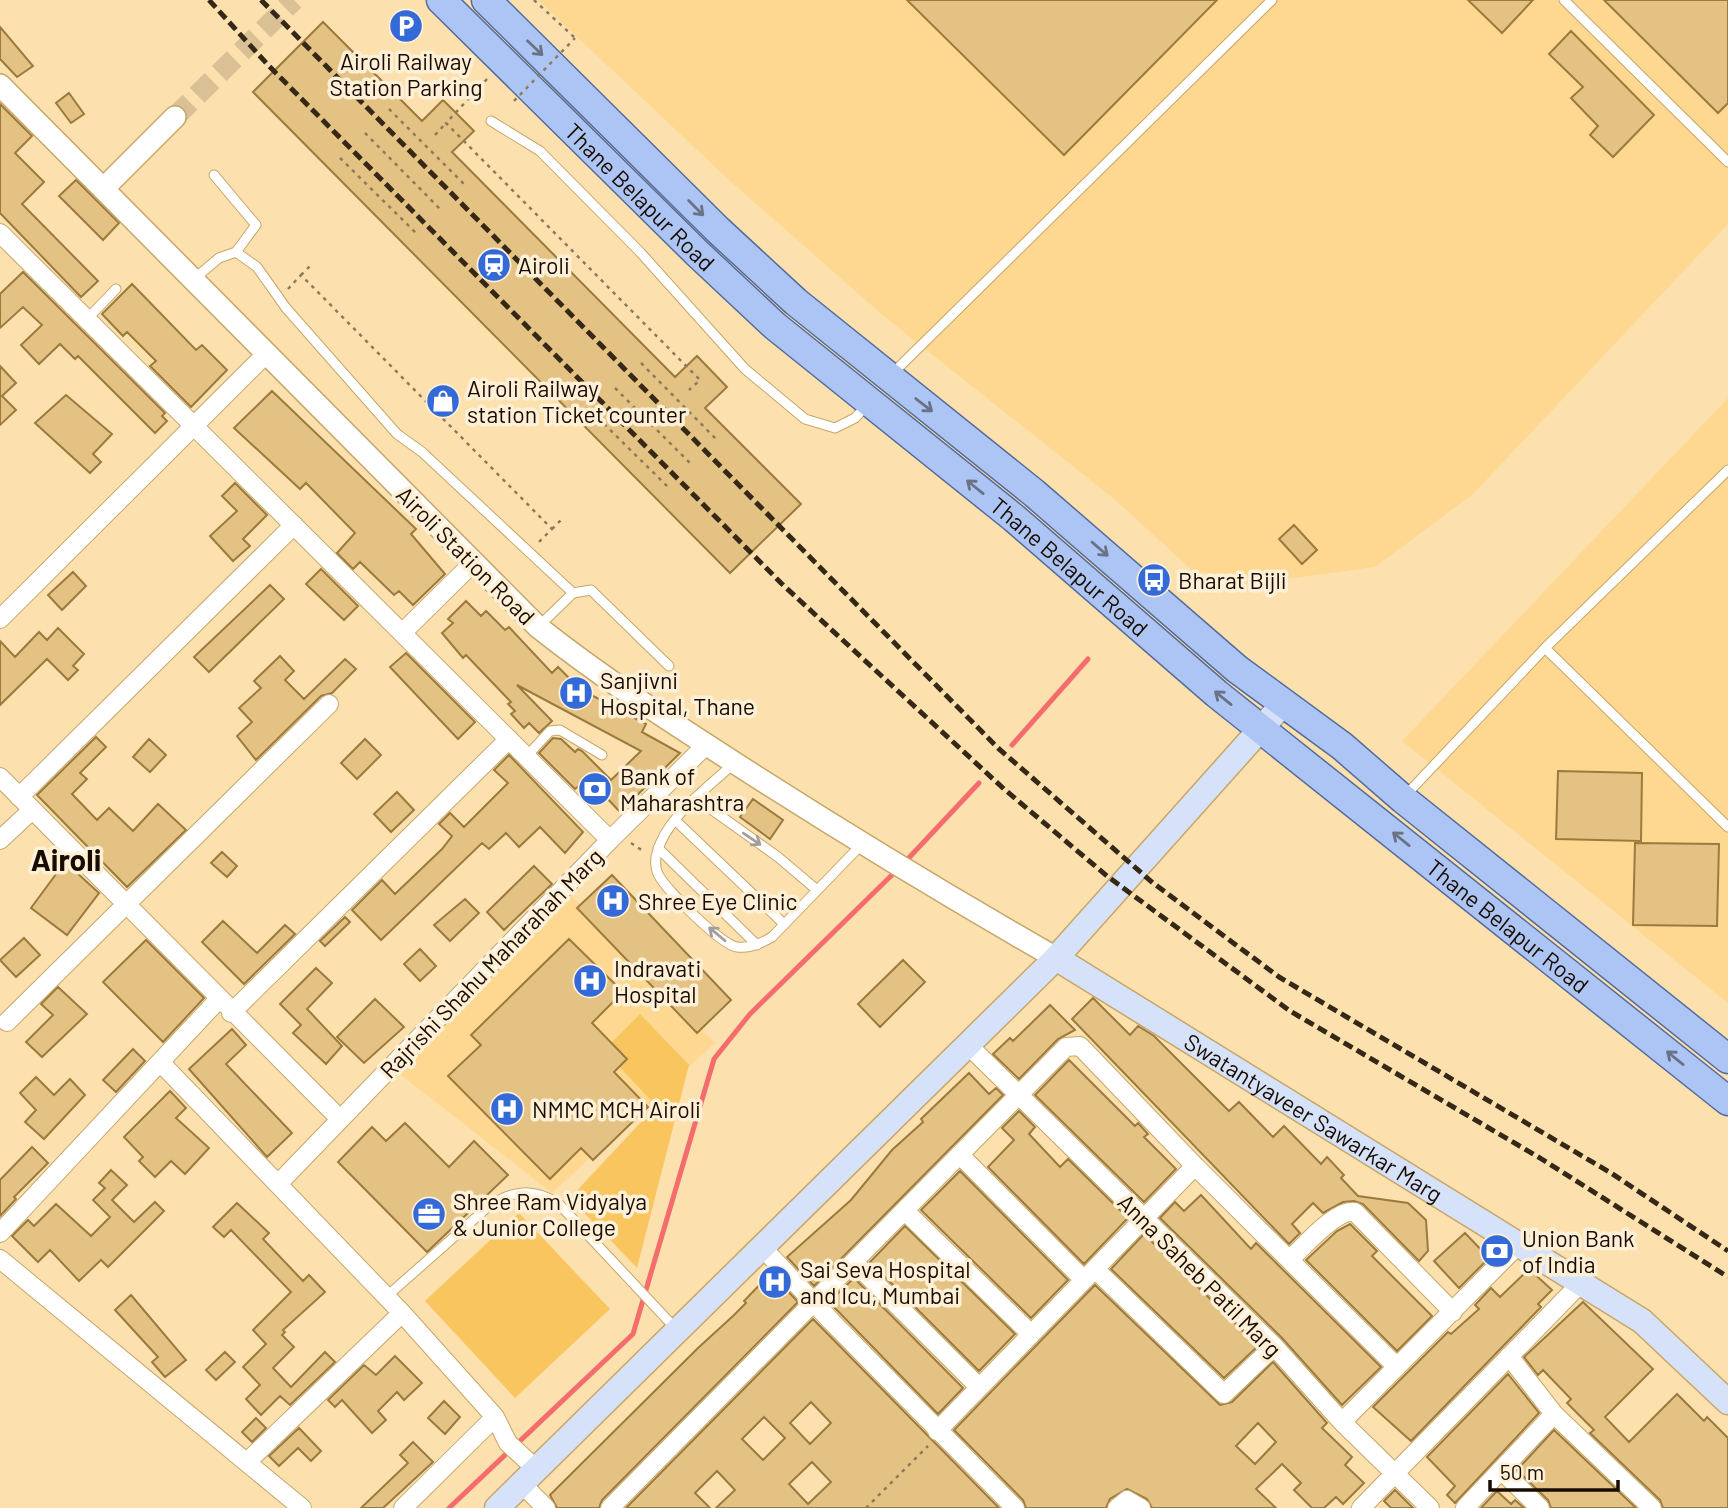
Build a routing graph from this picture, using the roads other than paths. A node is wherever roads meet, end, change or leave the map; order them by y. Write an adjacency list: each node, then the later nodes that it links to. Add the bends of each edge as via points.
1 (440, 0): 18 (main road, Thane Belapur Road, via 697,253 775,326)
2 (486, 0): 17 (main road, Thane Belapur Road, one-way to 17, via 718,230 796,302)
3 (1272, 0): 17 (lane)
4 (1563, 0): 8 (lane)
5 (0, 85): 10 (street, Airoli Station Road)
6 (176, 117): 10 (street)
7 (491, 121): 18 (lane, via 540,150 745,369 805,419 835,428 855,418)
8 (1728, 162)
9 (214, 175): 12 (lane, via 256,225)
10 (103, 189): 13 (street, Airoli Station Road)
11 (2, 239): 15 (street)
12 (236, 252): 13 (lane, via 219,258); 23 (lane, via 257,268 397,434)
13 (193, 280): 16 (street, Airoli Station Road)
14 (116, 289): 15 (lane)
15 (87, 319): 19 (street)
16 (266, 354): 19 (street); 22 (street, Airoli Station Road)
17 (889, 377): 30 (main road, Thane Belapur Road, one-way to 30)
18 (869, 403): 31 (main road, Thane Belapur Road, one-way to 18, via 1014,518)
19 (194, 426): 21 (street); 24 (street)
20 (1728, 470): 27 (lane)
21 (294, 525): 26 (street); 40 (street)
22 (473, 563): 25 (street, Airoli Station Road); 26 (street)
23 (573, 593): 25 (lane); 28 (lane, via 591,590)
24 (0, 618)
25 (538, 626): 33 (street, Airoli Station Road, via 592,670)
26 (402, 633): 32 (street)
27 (1545, 648): 39 (lane); 42 (lane)
28 (669, 666)
29 (329, 704): 49 (street)
30 (1283, 704): 31 (main road); 39 (main road, Thane Belapur Road, via 1342,746)
31 (1261, 728): 52 (main road); 60 (main road, Thane Belapur Road, one-way to 31)
32 (509, 739): 35 (street); 54 (street)
33 (706, 745): 36 (street, Airoli Station Road); 44 (street, Rajrishi Shahu Maharahah Marg)
34 (602, 754): 35 (lane, via 560,730 550,731)
35 (526, 757): 44 (street)
36 (734, 762): 38 (lane); 45 (street, Airoli Station Road)
37 (0, 777): 40 (street)
38 (696, 799): 41 (lane); 48 (lane, one-way to 48)
39 (1403, 799): 57 (main road, Thane Belapur Road)
40 (26, 804): 43 (street); 49 (street)
41 (676, 821): 46 (lane); 50 (lane)
42 (1728, 827)
43 (0, 840)
44 (610, 840): 61 (street, Rajrishi Shahu Maharahah Marg)
45 (862, 844): 47 (street, Airoli Station Road); 48 (lane)
46 (659, 848): 51 (lane); 51 (lane, one-way to 46, via 736,947 720,938 671,892 657,873)
47 (882, 857): 52 (street, Swatantyaveer Sawarkar Marg)
48 (817, 890): 50 (lane)
49 (125, 904): 53 (street); 55 (street)
50 (784, 924): 51 (lane)
51 (757, 946)
52 (1056, 958): 56 (main road); 68 (main road, Swatantyaveer Sawarkar Marg)
53 (218, 1000): 54 (street); 58 (street)
54 (231, 1013): 61 (street)
55 (7, 1022)
56 (969, 1046): 59 (street, Anna Saheb Patil Marg); 69 (main road)
57 (1728, 1059)
58 (160, 1062): 64 (street); 67 (street)
59 (1017, 1097): 62 (street); 63 (street, via 1066,1046 1080,1046); 66 (street, Anna Saheb Patil Marg)
60 (1728, 1101)
61 (340, 1119): 64 (street, Rajrishi Shahu Maharahah Marg)
62 (960, 1155): 65 (street); 73 (street)
63 (1195, 1166): 66 (street); 71 (street)
64 (278, 1184): 75 (street)
65 (905, 1211): 72 (street); 80 (street)
66 (1143, 1218): 73 (street); 81 (street, Anna Saheb Patil Marg)
67 (0, 1233)
68 (1519, 1244): 74 (main road, Swatantyaveer Sawarkar Marg); 77 (street)
69 (762, 1247): 76 (street); 79 (main road)
70 (0, 1259): 90 (street)
71 (1290, 1259): 77 (street, via 1336,1217 1355,1212); 83 (street)
72 (854, 1262): 76 (street); 84 (street)
73 (1089, 1274): 80 (street); 81 (street, via 1224,1395)
74 (1581, 1283): 82 (street); 85 (main road, Swatantyaveer Sawarkar Marg, via 1642,1321)
75 (386, 1297): 78 (street); 79 (lane, via 489,1206 521,1191 558,1203)
76 (814, 1303): 89 (street); 98 (street)
77 (1453, 1312): 83 (street)
78 (402, 1313): 87 (street); 90 (street)
79 (672, 1324): 92 (main road)
80 (1031, 1334): 84 (street)
81 (1274, 1346): 88 (street, Anna Saheb Patil Marg)
82 (1509, 1356): 86 (street); 93 (street)
83 (1397, 1367): 88 (street)
84 (979, 1387): 89 (street)
85 (1728, 1402)
86 (1554, 1414): 91 (street); 106 (street)
87 (495, 1417): 92 (street); 95 (street)
88 (1342, 1422): 93 (street, Anna Saheb Patil Marg)
89 (939, 1432): 99 (street)
90 (247, 1462): 94 (street)
91 (1501, 1470): 104 (street); 105 (street)
92 (530, 1472): 96 (main road); 97 (street)
93 (1394, 1474): 102 (street); 103 (street, Anna Saheb Patil Marg)
94 (302, 1508)
95 (403, 1508)
96 (497, 1508)
97 (546, 1508)
98 (610, 1508)
99 (1015, 1508)
100 (1117, 1508): 101 (street, via 1127,1500)
101 (1140, 1508)
102 (1361, 1508)
103 (1430, 1508)
104 (1465, 1508)
105 (1540, 1508)
106 (1652, 1508)

